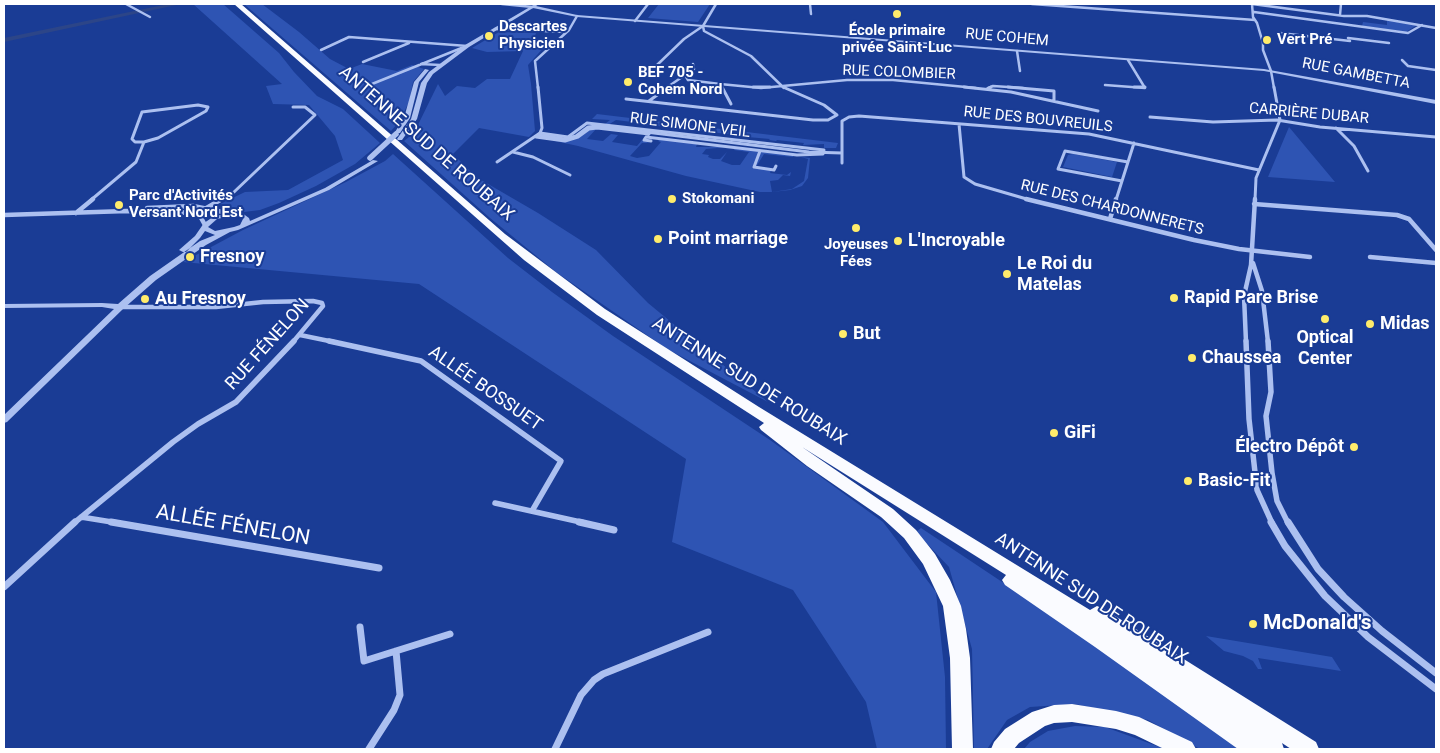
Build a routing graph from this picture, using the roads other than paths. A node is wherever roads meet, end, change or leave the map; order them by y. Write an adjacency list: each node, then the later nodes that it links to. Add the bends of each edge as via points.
1 (126, 4): 18 (street)
2 (231, 4): 106 (highway, ANTENNE SUD DE ROUBAIX, via 496,241 646,350)
3 (237, 4): 110 (highway, ANTENNE SUD DE ROUBAIX, via 494,230 559,282 754,410)
4 (502, 4): 13 (street)
5 (538, 4): 13 (street)
6 (648, 4): 20 (street)
7 (716, 4): 22 (street)
8 (810, 4): 15 (street)
9 (1032, 4): 12 (street)
10 (1252, 4): 14 (street); 16 (street)
11 (1341, 4): 16 (street)
12 (1083, 6): 19 (street)
13 (533, 7): 17 (street, RUE COHEM); 24 (street)
14 (1254, 12): 19 (street); 21 (street, via 1408,33)
15 (811, 14)
16 (1340, 15): 21 (street)
17 (577, 16): 20 (street, RUE COHEM); 25 (street)
18 (150, 17)
19 (1255, 20): 44 (street)
20 (635, 21): 22 (street, RUE COHEM)
21 (1422, 25): 23 (street)
22 (703, 26): 34 (street, RUE COHEM); 42 (street); 50 (street, via 704,30 751,56)
23 (1436, 28)
24 (496, 29): 25 (street); 31 (street)
25 (566, 32): 63 (street, via 535,63 542,128)
26 (1280, 33): 28 (street)
27 (1339, 37): 28 (street)
28 (1349, 39): 30 (street); 32 (street)
29 (412, 42): 31 (street); 33 (street, via 350,37); 37 (street)
30 (1389, 43)
31 (467, 46): 38 (street); 40 (street); 41 (street)
32 (1352, 48)
33 (321, 50)
34 (1017, 51): 35 (street, RUE COHEM); 45 (street)
35 (1128, 60): 44 (street, RUE COHEM); 48 (street, via 1145,88)
36 (1402, 60): 43 (street, via 1408,66)
37 (363, 62)
38 (418, 64): 40 (street); 49 (street)
39 (693, 64): 46 (street, via 694,70)
40 (433, 65): 41 (street); 64 (street, via 417,82)
41 (440, 65): 64 (street, via 428,76 414,119)
42 (656, 66)
43 (1436, 70)
44 (1271, 71): 55 (street, RUE GAMBETTA); 60 (street)
45 (1020, 72)
46 (685, 76): 47 (street, RUE COLOMBIER, via 695,82); 54 (street)
47 (720, 84): 50 (street, RUE COLOMBIER, via 755,88); 56 (street)
48 (1105, 85)
49 (367, 86)
50 (781, 86): 51 (street, RUE COLOMBIER, via 877,80); 54 (street, via 837,114 834,118 813,120)
51 (986, 89): 53 (street, RUE COLOMBIER); 53 (street, RUE COLOMBIER, via 993,86 1054,92)
52 (626, 99): 54 (street)
53 (1054, 101): 58 (street, RUE COLOMBIER)
54 (649, 102)
55 (1436, 102)
56 (731, 104)
57 (293, 107): 86 (street, via 305,107 315,115 234,192)
58 (1098, 111)
59 (1150, 117): 60 (street, CARRIÈRE DUBAR, via 1213,122)
60 (1280, 120): 62 (street, CARRIÈRE DUBAR); 80 (street)
61 (959, 124): 69 (street, RUE DES BOUVREUILS, via 1080,133); 73 (street, RUE DES BOUVREUILS, via 859,116 843,120); 92 (street, RUE DES CHARDONNERETS, via 963,174 968,180 1043,204)
62 (1336, 128): 66 (street, CARRIÈRE DUBAR); 81 (street, via 1354,146)
63 (538, 135): 65 (street, via 556,141 569,140 578,138 589,129 598,128 649,134); 71 (street); 72 (street, RUE SIMONE VEIL, via 565,139 597,126)
64 (398, 137): 74 (street)
65 (646, 137): 67 (street, via 644,140); 70 (street)
66 (1436, 137)
67 (651, 141)
68 (144, 142): 68 (street, via 132,139 142,112 198,104 208,107 158,138); 88 (street, via 135,164)
69 (1134, 143): 76 (street); 80 (street, RUE DES BOUVREUILS)
70 (760, 151): 72 (street, via 797,155); 79 (street, via 754,167)
71 (513, 152): 75 (street); 83 (street, via 533,157)
72 (824, 152): 73 (street, RUE SIMONE VEIL)
73 (842, 153): 77 (street)
74 (372, 159): 91 (street, via 275,208); 93 (street, via 327,189)
75 (497, 162)
76 (1128, 162): 84 (street); 84 (street, via 1065,151 1058,169)
77 (842, 163)
78 (776, 166): 79 (street, via 774,170)
79 (768, 169): 82 (street)
80 (1259, 170): 85 (street)
81 (1368, 171)
82 (764, 174)
83 (570, 175)
84 (1122, 181): 92 (street)
85 (1254, 204): 96 (street); 97 (street, via 1397,215 1409,219)
86 (208, 208): 87 (street, via 183,206); 89 (street); 91 (street)
87 (127, 211): 88 (street); 89 (street)
88 (76, 212): 90 (street)
89 (196, 214): 94 (street, via 203,218)
90 (4, 215)
91 (237, 215): 93 (street, via 247,219); 94 (street, via 217,217)
92 (1110, 220): 96 (street, RUE DES CHARDONNERETS)
93 (242, 226): 95 (street)
94 (205, 227): 95 (street, via 212,233); 103 (street, via 193,242 135,286)
95 (227, 232): 103 (street, via 203,243 166,268)
96 (1252, 250): 98 (street, RUE DES CHARDONNERETS); 100 (street)
97 (1436, 250)
98 (1310, 257)
99 (1370, 257): 101 (street)
100 (1252, 258): 118 (street, via 1266,318 1271,392 1266,416 1268,443 1273,486 1283,514 1310,558 1344,597); 119 (street, via 1244,296 1244,326 1254,476 1262,504 1295,560 1335,607 1393,658)
101 (1436, 263)
102 (4, 306): 103 (street)
103 (120, 306): 104 (street, RUE FÉNELON, via 322,303 321,310); 105 (street)
104 (300, 335): 108 (street, ALLÉE BOSSUET, via 421,361 561,461); 109 (street, RUE FÉNELON, via 236,402 188,430)
105 (4, 420)
106 (766, 426): 122 (highway, via 899,523 929,559 952,606 957,629); 125 (highway, ANTENNE SUD DE ROUBAIX, via 1012,580)
107 (494, 503): 108 (street)
108 (532, 511): 111 (street)
109 (81, 517): 112 (street, ALLÉE FÉNELON); 113 (street, RUE FÉNELON)
110 (932, 519): 126 (highway, ANTENNE SUD DE ROUBAIX, via 1081,613); 127 (highway, via 1124,630)
111 (614, 530)
112 (379, 568)
113 (4, 587)
114 (360, 627): 117 (street, via 364,662)
115 (708, 632): 121 (street, via 594,680 581,695)
116 (450, 634): 117 (street)
117 (396, 651): 120 (street, via 400,695)
118 (1436, 673)
119 (1436, 689)
120 (370, 749)
121 (555, 749)
122 (962, 749)
123 (1001, 749): 124 (highway, via 1012,736 1039,719 1072,713 1116,720)
124 (1185, 749)
125 (1255, 749)
126 (1274, 749)
127 (1309, 749)

